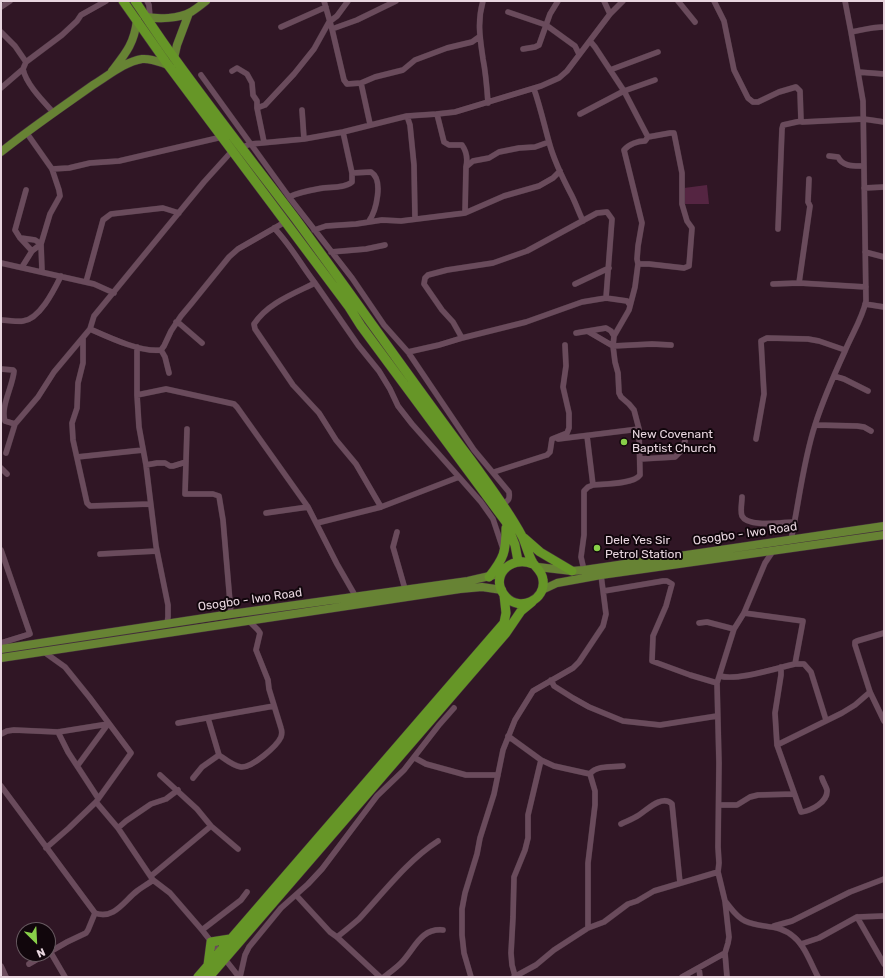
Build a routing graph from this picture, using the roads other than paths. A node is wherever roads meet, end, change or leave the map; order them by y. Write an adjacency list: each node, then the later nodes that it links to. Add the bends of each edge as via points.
1 (10, 1): 17 (street)
2 (106, 1): 39 (street, via 81,15 62,35)
3 (124, 1): 22 (highway)
4 (135, 1): 22 (highway)
5 (146, 1): 22 (street, via 149,5)
6 (206, 1): 20 (main road)
7 (324, 1): 18 (street)
8 (348, 1): 23 (street)
9 (396, 1): 28 (street)
10 (483, 1): 31 (street, via 479,14)
11 (558, 1): 25 (street)
12 (604, 1): 21 (street)
13 (623, 1): 21 (street)
14 (678, 1): 24 (street)
15 (714, 1): 60 (street, via 724,21 734,70 748,98 758,102 796,87 800,91)
16 (845, 1): 30 (street)
17 (1, 7)
18 (326, 7): 23 (street); 26 (street)
19 (508, 12): 25 (street)
20 (189, 13): 22 (main road, via 163,18); 38 (main road)
21 (610, 14): 33 (street)
22 (144, 18): 38 (highway); 44 (main road, via 130,46)
23 (329, 22): 28 (street); 53 (street, via 314,49 294,74 265,105)
24 (695, 22)
25 (546, 26): 35 (street, via 539,45); 37 (street, via 575,46)
26 (281, 27)
27 (884, 27): 30 (street)
28 (332, 29): 48 (street, via 344,80 347,84)
29 (1, 32): 39 (street)
30 (851, 32): 43 (street)
31 (479, 37): 32 (street); 34 (street)
32 (472, 42): 34 (street); 48 (street, via 447,48 415,60 403,70)
33 (590, 42): 37 (street); 40 (street)
34 (481, 49): 52 (street)
35 (523, 49)
36 (658, 52): 40 (street)
37 (579, 54): 50 (street, via 559,78)
38 (171, 61): 44 (main road, via 142,59); 65 (highway); 71 (highway)
39 (26, 62): 42 (street)
40 (610, 70): 51 (street)
41 (232, 71): 53 (street, via 238,68 247,74 252,83)
42 (24, 72): 49 (street); 55 (street)
43 (858, 72): 45 (street); 59 (street)
44 (111, 73): 55 (main road)
45 (884, 74)
46 (201, 75): 70 (street)
47 (655, 80): 51 (street)
48 (361, 83): 62 (street)
49 (1, 88)
50 (534, 88): 52 (street); 69 (street)
51 (624, 91): 57 (street); 66 (street)
52 (488, 103): 56 (street)
53 (257, 108): 68 (street)
54 (302, 110): 67 (street)
55 (53, 112): 63 (main road)
56 (437, 114): 58 (street); 76 (street, via 444,142 449,145 462,145 467,156)
57 (580, 114)
58 (407, 116): 62 (street); 87 (street, via 414,165)
59 (864, 119): 60 (street); 61 (street); 75 (street)
60 (801, 121): 92 (street, via 783,125 782,129)
61 (884, 122)
62 (370, 124): 64 (street)
63 (26, 132): 73 (main road); 77 (street)
64 (343, 132): 67 (street); 79 (street)
65 (222, 137): 72 (highway); 77 (street, via 119,161)
66 (648, 137): 103 (street, via 645,141 637,142 624,150 641,214); 103 (street, via 674,134 682,173 682,204 692,228 690,259 689,266 684,268)
67 (304, 139): 68 (street)
68 (264, 142): 70 (street)
69 (549, 142): 76 (street, via 536,147 500,152 489,158 473,161); 78 (street)
70 (251, 144): 71 (street); 84 (street)
71 (242, 147): 96 (highway)
72 (232, 151): 85 (street); 90 (highway)
73 (1, 152)
74 (829, 156): 75 (street, via 838,158 848,166)
75 (863, 166): 82 (street)
76 (466, 167): 86 (street)
77 (52, 168): 95 (street, via 60,196 50,214)
78 (560, 171): 86 (street, via 539,186 504,196); 89 (street)
79 (352, 173): 84 (street, via 350,184); 88 (street, via 371,172 375,176 378,188 376,208)
80 (809, 179): 110 (street, via 810,206)
81 (884, 187): 82 (street)
82 (864, 188): 100 (street)
83 (26, 190): 94 (street, via 15,227)
84 (288, 197): 93 (street)
85 (179, 213): 108 (street, via 163,208 111,214 103,220); 114 (street)
86 (465, 213): 87 (street)
87 (415, 219): 88 (street)
88 (369, 221): 93 (street, via 326,226)
89 (584, 221): 105 (street, via 597,213 607,212 612,220); 127 (street, via 511,258 428,275 424,284)
90 (285, 222): 91 (street); 121 (highway, via 349,307)
91 (274, 228): 109 (street); 120 (street, via 238,248)
92 (778, 229)
93 (314, 230): 96 (street)
94 (20, 238): 95 (street, via 35,240); 98 (street)
95 (41, 244): 98 (street); 106 (street)
96 (319, 244): 99 (street); 121 (highway)
97 (385, 245): 99 (street)
98 (32, 251): 104 (street)
99 (331, 252): 135 (street, via 384,325)
100 (865, 252): 101 (street); 113 (street)
101 (884, 257)
102 (1, 263): 104 (street)
103 (638, 264): 117 (street, via 635,287)
104 (22, 267): 106 (street)
105 (608, 268): 111 (street); 115 (street)
106 (42, 271): 107 (street)
107 (61, 276): 108 (street); 119 (street, via 48,302 32,317 23,321)
108 (86, 282): 114 (street)
109 (315, 282): 161 (street, via 379,371 398,406); 167 (street, via 268,308 254,324 255,329 293,385 319,413 336,440 356,464)
110 (799, 283): 112 (street); 113 (street)
111 (575, 284)
112 (773, 284)
113 (866, 287): 116 (street)
114 (114, 293): 122 (street, via 94,316)
115 (606, 298): 117 (street); 127 (street, via 582,302 526,322)
116 (865, 304): 118 (street); 134 (street)
117 (628, 305): 125 (street)
118 (884, 307)
119 (1, 320)
120 (176, 322): 128 (street); 133 (street)
121 (365, 323): 140 (highway); 169 (highway)
122 (90, 329): 126 (street); 132 (street)
123 (589, 332): 124 (street); 125 (street, via 606,328); 131 (street)
124 (576, 333)
125 (614, 336): 131 (street)
126 (83, 338): 143 (street); 154 (street, via 77,408 72,423)
127 (462, 338): 135 (street)
128 (202, 343)
129 (565, 344): 149 (street, via 566,366 563,387 569,413 569,428 567,433)
130 (670, 345): 131 (street)
131 (613, 346): 146 (street, via 619,393 634,410)
132 (138, 347): 133 (street); 142 (street)
133 (161, 350): 137 (street)
134 (845, 350): 138 (street); 150 (street, via 808,339 767,338 761,341 764,394)
135 (408, 352): 139 (street)
136 (1, 369): 143 (street, via 14,371 4,417 5,421)
137 (169, 373)
138 (834, 376): 141 (street); 144 (street)
139 (428, 381): 140 (street); 159 (street, via 474,450)
140 (417, 389): 165 (highway)
141 (868, 391)
142 (137, 395): 152 (street); 166 (street, via 166,389 234,404)
143 (15, 424): 153 (street)
144 (815, 425): 147 (street, via 857,426); 170 (street)
145 (187, 429): 156 (street)
146 (639, 429): 148 (street); 155 (street)
147 (871, 431)
148 (587, 436): 149 (street); 162 (street)
149 (552, 439): 159 (street, via 547,455)
150 (756, 439)
151 (685, 441): 155 (street, via 675,457)
152 (143, 450): 154 (street); 157 (street)
153 (6, 453)
154 (76, 457): 164 (street, via 88,505)
155 (640, 459): 162 (street, via 640,475 635,480)
156 (186, 462): 157 (street, via 174,466 165,463); 196 (street, via 185,494 219,496)
157 (146, 465): 164 (street)
158 (1, 468): 160 (street)
159 (494, 472): 165 (street, via 510,492 510,498)
160 (7, 474)
161 (459, 477): 167 (street); 181 (street, via 493,519)
162 (593, 485): 184 (street, via 584,491 584,536 581,557)
163 (742, 497): 170 (street, via 741,514 747,521 766,524)
164 (150, 504): 178 (street)
165 (503, 504): 175 (highway)
166 (308, 507): 168 (street); 171 (street)
167 (381, 507): 171 (street)
168 (266, 513)
169 (506, 522): 181 (highway); 182 (highway)
170 (795, 522): 176 (street)
171 (317, 523): 193 (street)
172 (884, 526): 176 (main road, Osogbo - Iwo Road)
173 (397, 532): 189 (street, via 393,547)
174 (884, 535): 179 (main road, Osogbo - Iwo Road)
175 (523, 538): 183 (highway); 186 (highway, via 540,552)
176 (791, 540): 184 (main road, Osogbo - Iwo Road)
177 (1, 550): 202 (street, via 30,634)
178 (156, 551): 180 (street); 199 (street, via 168,605)
179 (773, 551): 187 (main road, Osogbo - Iwo Road); 195 (street, via 765,563)
180 (100, 554)
181 (504, 554): 188 (highway)
182 (518, 561): 183 (highway, via 527,561); 185 (highway)
183 (535, 565): 186 (main road, Osogbo - Iwo Road); 190 (highway, via 543,578)
184 (584, 570): 186 (main road, Osogbo - Iwo Road)
185 (502, 571): 188 (main road, Osogbo - Iwo Road); 192 (highway, via 500,585)
186 (572, 571)
187 (601, 575): 190 (main road, Osogbo - Iwo Road, via 557,583); 191 (street)
188 (489, 577): 189 (main road, Osogbo - Iwo Road)
189 (405, 589): 193 (main road, Osogbo - Iwo Road)
190 (542, 590): 194 (highway)
191 (604, 591): 209 (street, via 606,614 603,626 576,665); 210 (street, via 670,582 673,587 653,636 652,661)
192 (503, 592): 194 (highway, via 515,603 522,604); 197 (main road, Osogbo - Iwo Road, via 482,588 460,589); 260 (highway, via 506,613 504,623)
193 (356, 597): 196 (main road, Osogbo - Iwo Road)
194 (534, 600): 265 (highway, via 521,611 506,633)
195 (744, 613): 200 (street); 206 (street, via 803,621)
196 (231, 614): 199 (main road, Osogbo - Iwo Road)
197 (249, 621): 204 (main road, Osogbo - Iwo Road); 212 (street, via 260,633 256,650 268,680)
198 (699, 623): 200 (street, via 707,622)
199 (167, 624): 203 (main road, Osogbo - Iwo Road)
200 (734, 629): 208 (street)
201 (884, 633): 211 (street, via 855,642)
202 (1, 643)
203 (1, 649)
204 (44, 652): 205 (main road, Osogbo - Iwo Road); 219 (street, via 65,667)
205 (1, 658)
206 (795, 664): 207 (street); 216 (street, via 804,664 811,672)
207 (781, 667): 208 (street, via 739,676); 223 (street, via 782,676 775,713)
208 (720, 676): 210 (street)
209 (551, 680): 214 (street, via 554,686 573,698 623,721 660,725); 222 (street, via 532,690)
210 (717, 683): 214 (street)
211 (870, 692): 216 (street, via 849,709); 217 (street)
212 (274, 706): 215 (street); 224 (street, via 282,733 269,751 248,766 241,767)
213 (454, 708): 225 (street)
214 (717, 716): 238 (street)
215 (208, 718): 218 (street); 224 (street)
216 (826, 720): 223 (street)
217 (884, 721)
218 (178, 723)
219 (108, 724): 220 (street); 227 (street); 237 (street, via 131,753)
220 (58, 732): 221 (street, via 14,730); 227 (street)
221 (1, 734)
222 (508, 736): 226 (street); 232 (street)
223 (777, 745): 236 (street)
224 (219, 755): 231 (street, via 202,767)
225 (415, 758): 232 (street, via 466,775); 250 (street, via 377,796 322,869)
226 (541, 760): 229 (street, via 554,766); 282 (street, via 528,815 528,838 514,876 510,953)
227 (78, 765): 237 (street)
228 (623, 766): 229 (street, via 594,770)
229 (590, 774): 256 (street, via 595,791 595,805 588,863)
230 (160, 775): 235 (street)
231 (193, 778)
232 (497, 778): 281 (street, via 462,909 464,953)
233 (822, 778): 236 (street, via 827,789 824,799 808,810 799,810)
234 (1, 786): 243 (street)
235 (178, 790): 240 (street); 241 (street, via 166,799 151,804)
236 (794, 794): 238 (street, via 758,795 737,806)
237 (97, 800): 241 (street); 243 (street)
238 (718, 805): 245 (street)
239 (621, 824): 248 (street, via 663,801 672,804)
240 (211, 826): 244 (street); 246 (street)
241 (118, 828): 246 (street)
242 (438, 841): 259 (street, via 425,849)
243 (46, 848): 252 (street)
244 (238, 849)
245 (718, 872): 248 (street); 251 (street)
246 (152, 878): 252 (street, via 114,911 101,915); 257 (street, via 170,893)
247 (884, 879): 255 (street, via 850,892 792,921)
248 (680, 883): 256 (street, via 654,891 628,904 604,922)
249 (247, 892): 257 (street)
250 (296, 895): 259 (street, via 330,932); 278 (street, via 281,908 249,946)
251 (725, 901): 255 (street, via 744,921); 264 (street, via 729,937)
252 (95, 913): 263 (street, via 86,933)
253 (884, 916): 254 (street)
254 (857, 917): 262 (street, via 819,938); 269 (street)
255 (774, 926): 262 (street)
256 (588, 928): 273 (street)
257 (202, 930): 261 (street)
258 (443, 930): 280 (street, via 434,929 421,937 401,964)
259 (338, 937): 279 (street)
260 (230, 939): 261 (highway); 265 (highway)
261 (211, 942): 265 (street); 271 (highway)
262 (801, 944): 286 (street)
263 (56, 950)
264 (725, 953): 272 (street); 285 (street)
265 (222, 956): 271 (highway); 277 (highway); 278 (street)
266 (33, 962): 268 (street)
267 (56, 962): 275 (street)
268 (29, 964)
269 (884, 964)
270 (1, 966): 274 (street)
271 (208, 966): 276 (highway)
272 (698, 968): 283 (street); 284 (street)
273 (523, 976): 282 (street)
274 (6, 977)
275 (65, 977)
276 (198, 977)
277 (209, 977)
278 (239, 977)
279 (380, 977)
280 (384, 977)
281 (471, 977)
282 (514, 977)
283 (682, 977)
284 (700, 977)
285 (727, 977)
286 (818, 977)

